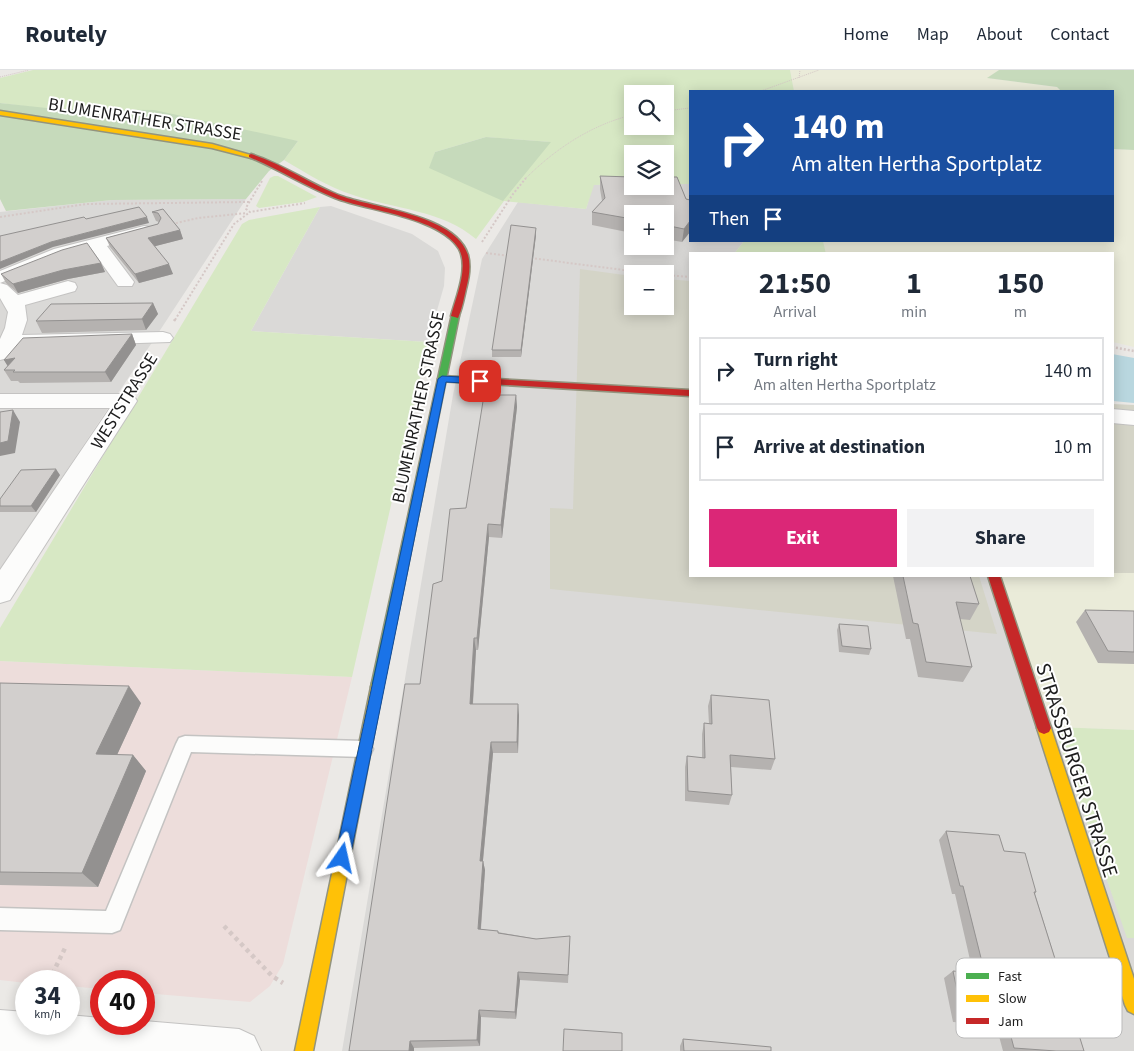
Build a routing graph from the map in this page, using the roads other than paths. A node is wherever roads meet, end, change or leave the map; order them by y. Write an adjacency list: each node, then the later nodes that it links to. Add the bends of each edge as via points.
1 (0, 113): 11 (street, BLUMENRATHER STRASSE, via 212,146 253,156 338,197 425,223 453,237 463,251 465,270)
2 (155, 228): 3 (street)
3 (96, 243): 4 (street, via 60,253); 5 (street)
4 (0, 278)
5 (125, 282)
6 (68, 287): 8 (street)
7 (0, 289): 8 (street)
8 (15, 302): 10 (street, via 16,328)
9 (163, 338): 10 (street)
10 (4, 348)
11 (442, 379): 12 (street); 18 (street, BLUMENRATHER STRASSE)
12 (689, 393)
13 (0, 400): 17 (street, WESTSTRASSE, via 126,401)
14 (1114, 416): 15 (street)
15 (1134, 418)
16 (994, 577): 20 (street, STRASSBURGER STRASSE)
17 (0, 592)
18 (364, 750): 19 (lane, via 185,744 112,922); 25 (street, BLUMENRATHER STRASSE)
19 (0, 918)
20 (1119, 958)
21 (1122, 967): 22 (street, STRASSBURGER STRASSE)
22 (1134, 1004)
23 (0, 1031): 24 (street)
24 (239, 1051)
25 (304, 1051)

